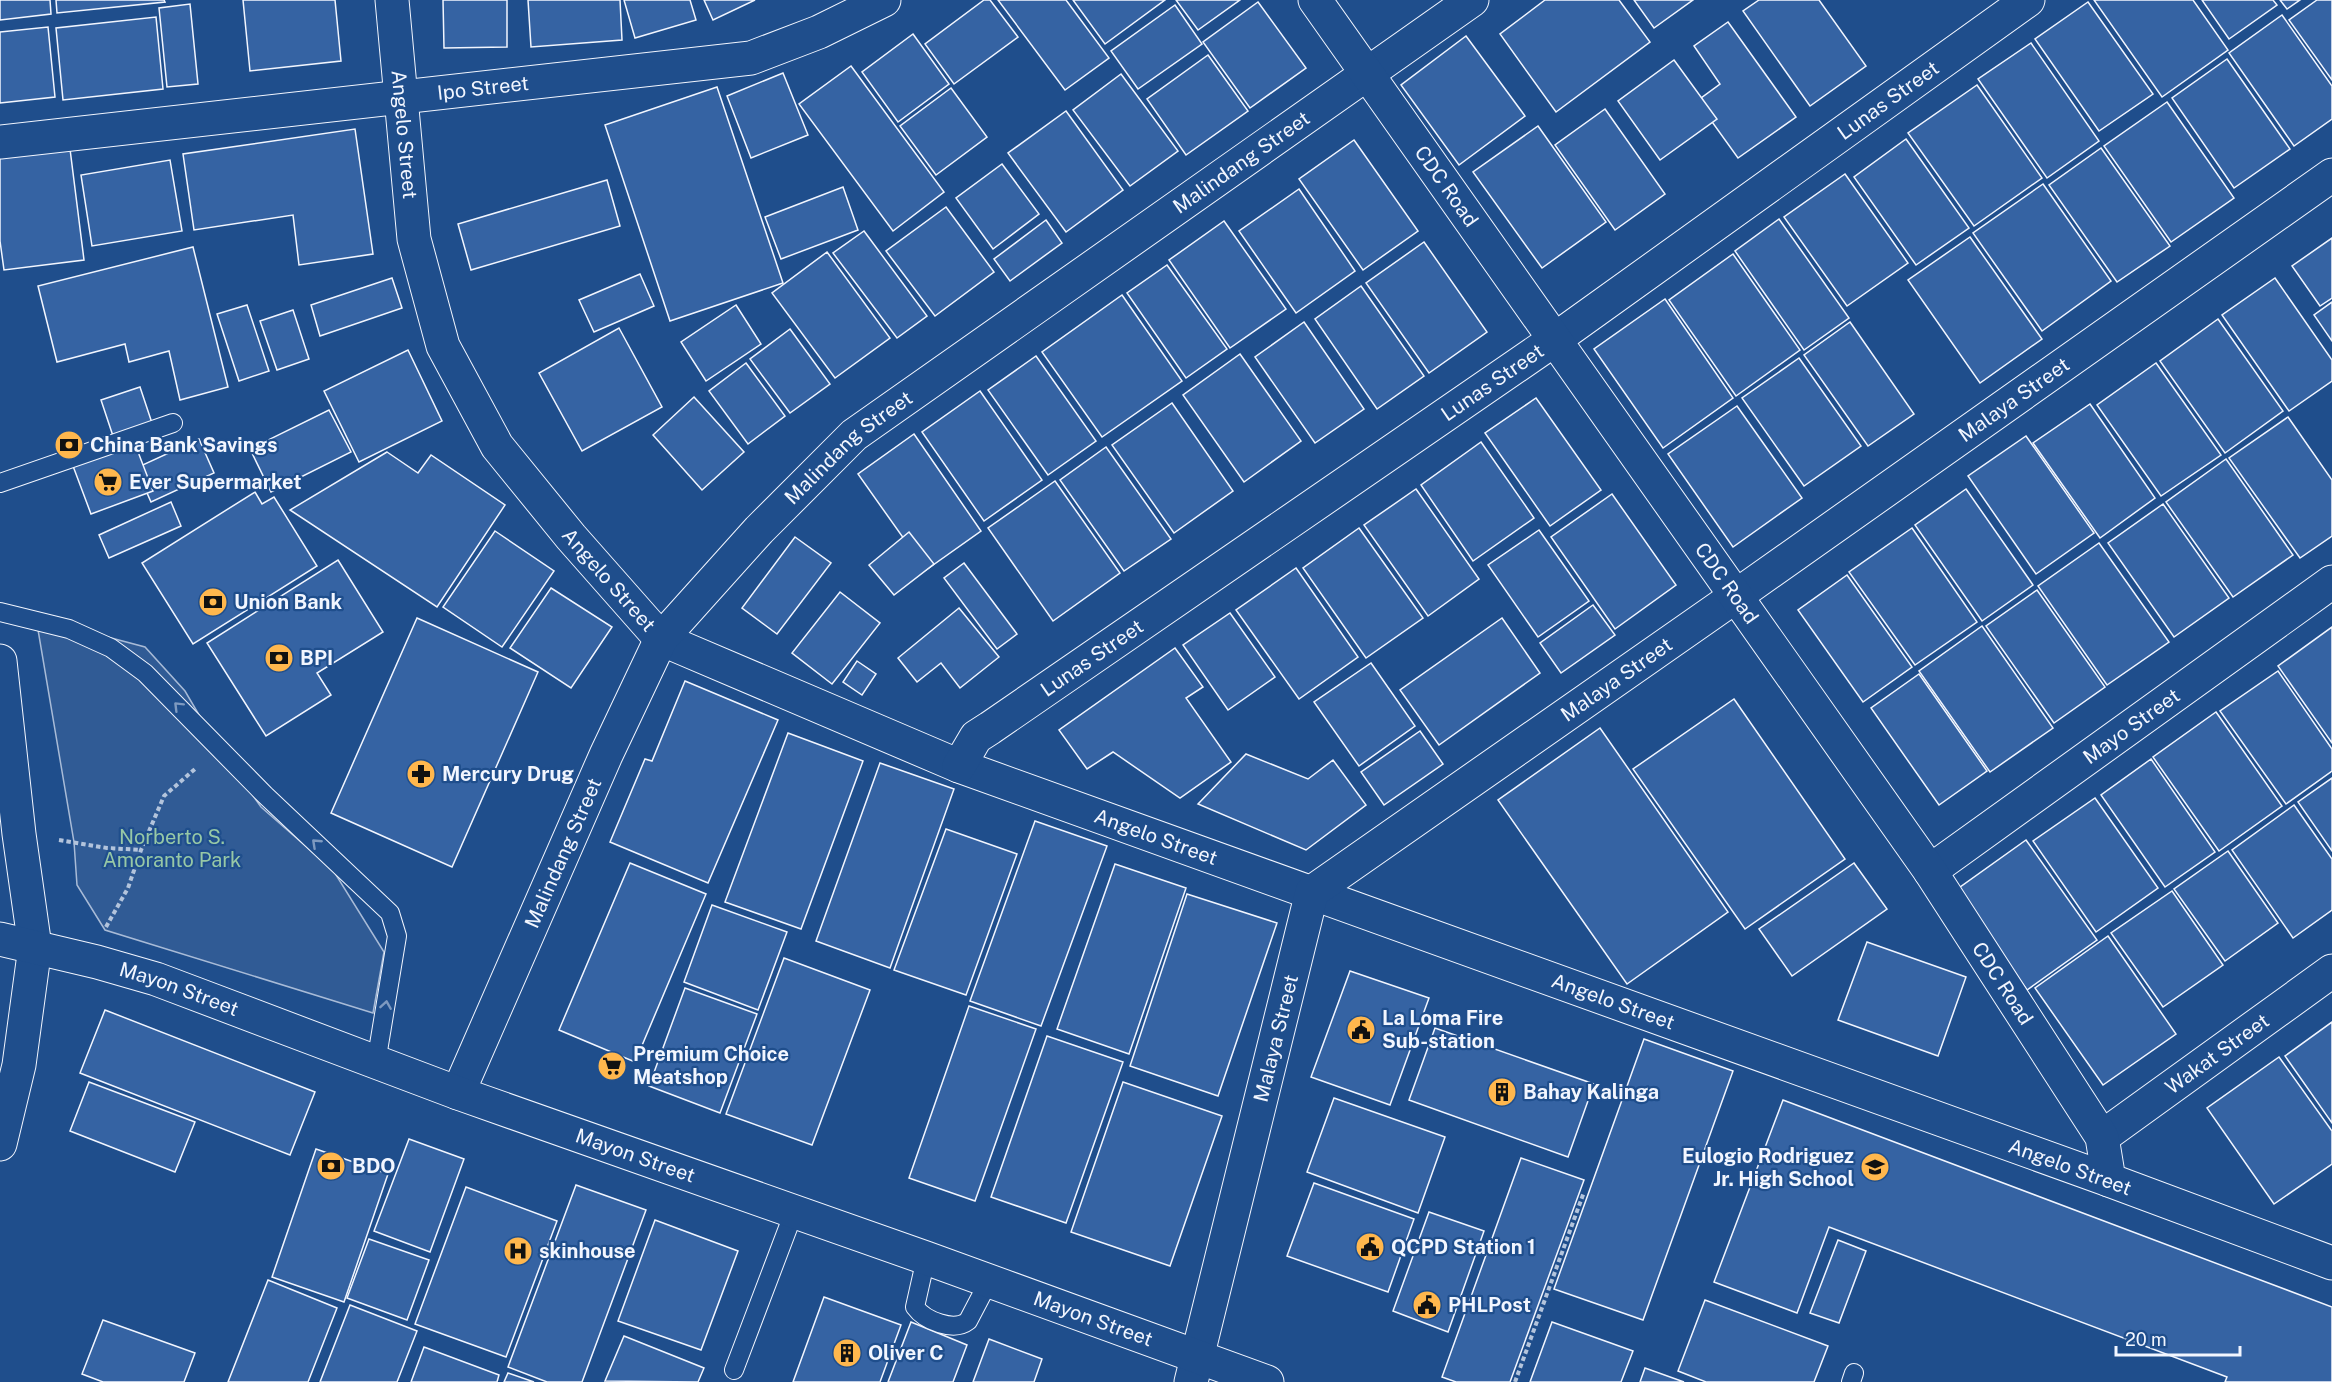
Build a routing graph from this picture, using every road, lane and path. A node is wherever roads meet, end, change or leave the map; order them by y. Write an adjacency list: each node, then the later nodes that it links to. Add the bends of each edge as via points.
1 (392, 0): 7 (street, Angelo Street)
2 (884, 0): 7 (street, Ipo Street, via 819,32 751,58)
3 (1315, 0): 6 (street, CDC Road)
4 (1472, 0): 6 (street, Malindang Street)
5 (2028, 0): 10 (street, Lunas Street)
6 (1368, 74): 10 (street, CDC Road); 16 (street, Malindang Street, via 854,435 759,530)
7 (400, 98): 8 (street, Ipo Street); 16 (street, Angelo Street, via 414,239 443,346 497,446)
8 (0, 142)
9 (2332, 175): 14 (street, Malaya Street)
10 (1554, 340): 14 (street, CDC Road); 19 (street, Lunas Street, via 983,732)
11 (173, 423): 12 (lane)
12 (0, 483)
13 (2332, 582): 22 (street, Mayo Street)
14 (1736, 596): 22 (street, CDC Road); 23 (street, Malaya Street)
15 (0, 612): 18 (lane, one-way to 15, via 145,673 111,648 69,629)
16 (661, 639): 19 (street, Angelo Street); 29 (street, Malindang Street)
17 (0, 661): 20 (street)
18 (219, 749): 21 (path, via 164,796); 28 (lane, one-way to 18, via 397,936 390,913)
19 (958, 766): 23 (street, Angelo Street)
20 (19, 834): 21 (path, via 107,848); 25 (street)
21 (141, 849): 26 (path, via 128,888 105,930)
22 (1929, 871): 30 (street, CDC Road)
23 (1312, 892): 32 (street, Angelo Street); 38 (street, Malaya Street)
24 (0, 939): 25 (street, Mayon Street)
25 (35, 947): 26 (street, Mayon Street); 31 (street, via 19,1065)
26 (97, 962): 28 (street, Mayon Street, via 156,979)
27 (2332, 971): 30 (street, Wakat Street)
28 (376, 1063): 29 (street, Mayon Street)
29 (458, 1093): 34 (street, Mayon Street)
30 (2102, 1137): 32 (street, CDC Road)
31 (0, 1144)
32 (2109, 1180): 36 (street, Angelo Street)
33 (1584, 1192): 41 (path)
34 (794, 1212): 35 (street, Mayon Street); 39 (lane)
35 (926, 1258): 37 (street, Mayon Street); 37 (lane, via 915,1307 926,1318 964,1325)
36 (2332, 1263)
37 (989, 1281): 38 (street, Mayon Street)
38 (1194, 1369): 40 (street, Mayon Street)
39 (734, 1370)
40 (1267, 1382)
41 (1515, 1382)

